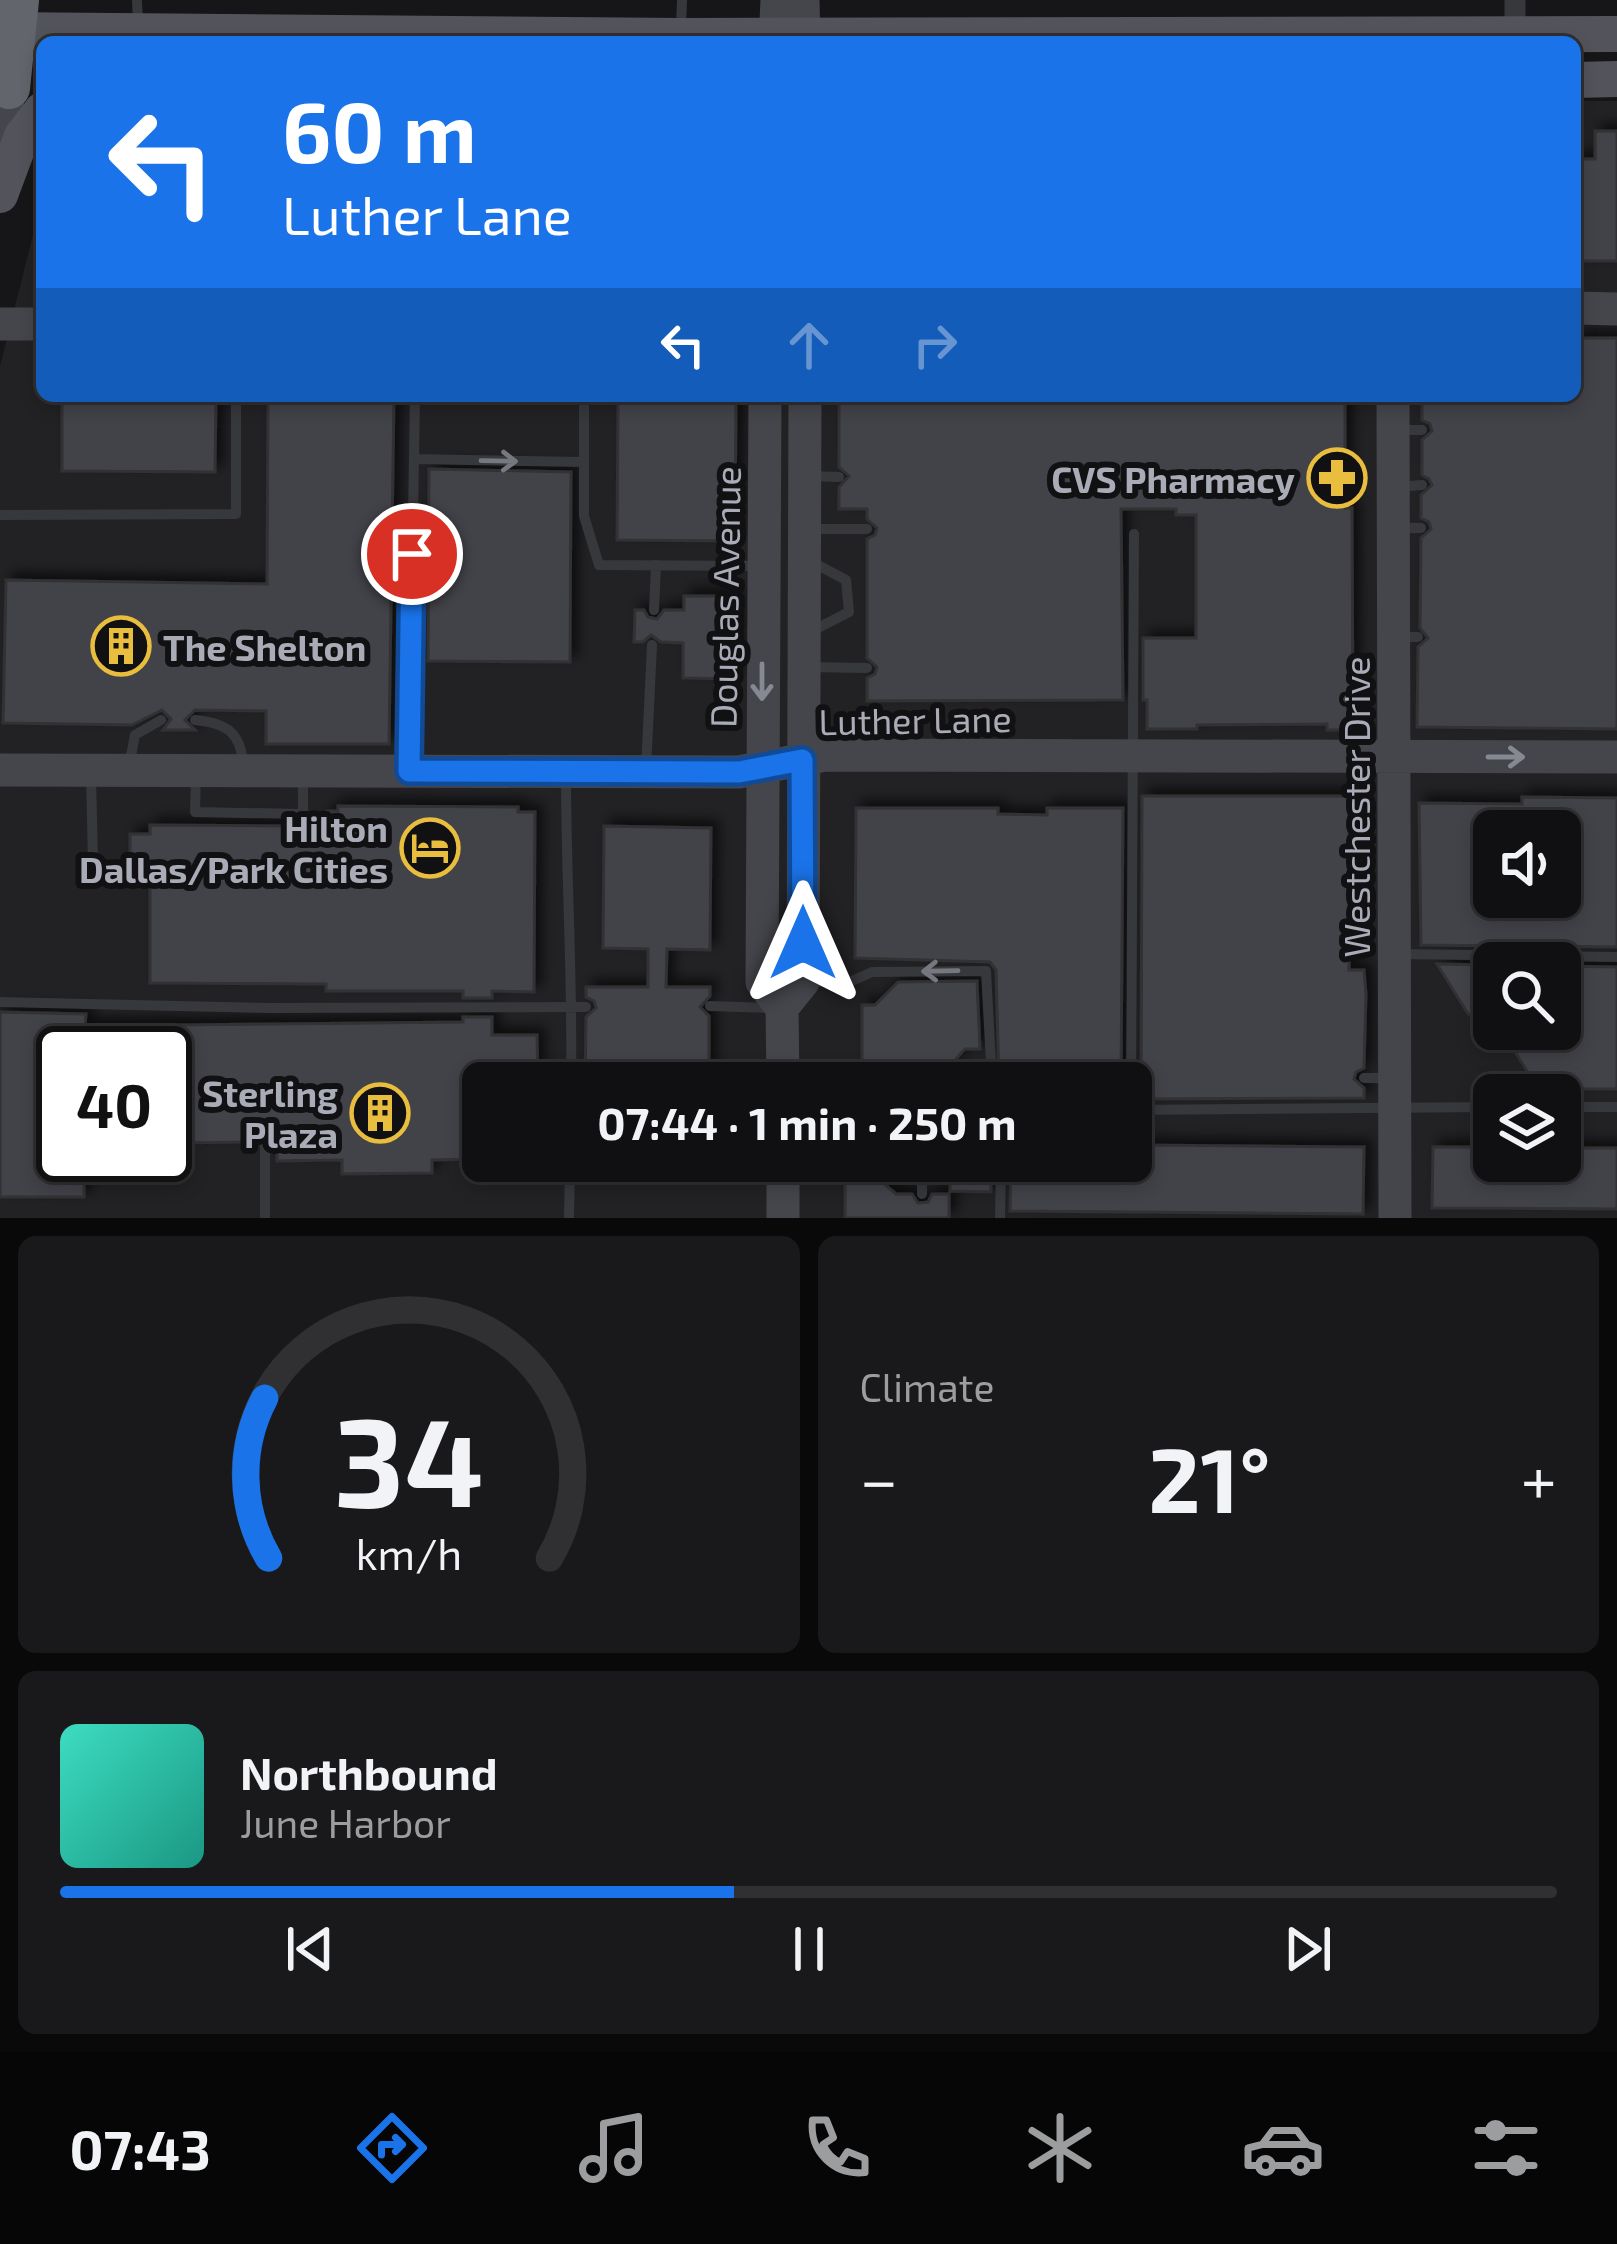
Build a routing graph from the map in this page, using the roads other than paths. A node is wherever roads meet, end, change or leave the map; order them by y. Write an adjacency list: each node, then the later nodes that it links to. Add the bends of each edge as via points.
1 (138, 16): 3 (main road); 4 (main road)
2 (1515, 18): 5 (main road); 6 (main road)
3 (11, 20): 10 (highway)
4 (681, 26): 5 (main road)
5 (790, 26)
6 (1617, 38): 7 (main road)
7 (1581, 56)
8 (1617, 79): 9 (main road)
9 (1581, 80)
10 (23, 94): 11 (street); 12 (main road, via 22,136)
11 (0, 177)
12 (0, 194)
13 (1581, 308): 14 (street)
14 (1617, 309)
15 (0, 324): 16 (street)
16 (36, 324)
17 (236, 402): 28 (lane, via 236,514)
18 (415, 402): 23 (lane)
19 (584, 402): 24 (lane)
20 (765, 402): 25 (street, Douglas Avenue)
21 (805, 402): 26 (street, Douglas Avenue)
22 (1403, 418): 43 (street, Westchester Drive, via 1406,637)
23 (414, 460): 24 (lane, one-way to 24); 52 (lane)
24 (584, 462): 33 (lane, via 584,516 599,565)
25 (765, 476): 26 (street); 29 (street, Douglas Avenue)
26 (804, 476): 27 (lane); 32 (street, Douglas Avenue)
27 (839, 477)
28 (0, 515)
29 (764, 529): 32 (street); 34 (street, Douglas Avenue)
30 (867, 529): 32 (lane)
31 (1134, 534): 41 (lane)
32 (804, 544): 37 (street, Douglas Avenue); 37 (lane, via 850,589 849,612)
33 (656, 565): 34 (lane); 35 (lane)
34 (763, 566): 45 (street, Douglas Avenue, one-way to 45)
35 (654, 610)
36 (652, 645): 54 (lane)
37 (803, 651): 38 (lane); 44 (street, Douglas Avenue)
38 (867, 668)
39 (161, 720): 48 (lane, via 135,735)
40 (195, 720): 50 (lane, via 226,725 237,736)
41 (1135, 757): 43 (street, Luther Lane); 44 (street, Luther Lane); 65 (lane)
42 (1617, 757): 43 (street, Luther Lane, one-way to 42)
43 (1394, 758): 56 (street, Westchester Drive)
44 (802, 760): 45 (street, Luther Lane); 58 (street, Douglas Avenue)
45 (762, 767): 54 (street, Luther Lane); 58 (street, Douglas Avenue, via 762,982)
46 (0, 770): 47 (street, Luther Lane)
47 (91, 770): 48 (street, Luther Lane); 55 (lane)
48 (129, 770): 49 (street, Luther Lane)
49 (196, 771): 50 (street, Luther Lane); 51 (lane, via 195,819 303,820)
50 (243, 771): 51 (street, Luther Lane)
51 (303, 771): 52 (street, Luther Lane)
52 (409, 771): 53 (street, Luther Lane)
53 (566, 772): 54 (street, Luther Lane); 61 (lane, via 567,937)
54 (646, 772)
55 (93, 864)
56 (1395, 954): 57 (lane); 66 (street, Westchester Drive)
57 (1617, 956)
58 (793, 995): 60 (lane); 63 (street, Douglas Avenue); 64 (lane, one-way to 58, via 995,981 986,971 872,972)
59 (0, 1002): 61 (lane)
60 (710, 1006)
61 (579, 1007): 62 (lane)
62 (573, 1062)
63 (785, 1062)
64 (991, 1062)
65 (1132, 1062)
66 (1384, 1088): 67 (lane); 68 (lane); 81 (street, Westchester Drive)
67 (1473, 1103)
68 (1152, 1106)
69 (1581, 1107): 70 (lane)
70 (1617, 1107)
71 (265, 1142): 77 (lane)
72 (569, 1182): 78 (lane)
73 (783, 1182): 79 (street)
74 (922, 1182): 76 (lane)
75 (1001, 1182): 80 (lane)
76 (922, 1194)
77 (265, 1218)
78 (568, 1218)
79 (783, 1218)
80 (1000, 1218)
81 (1395, 1218)

